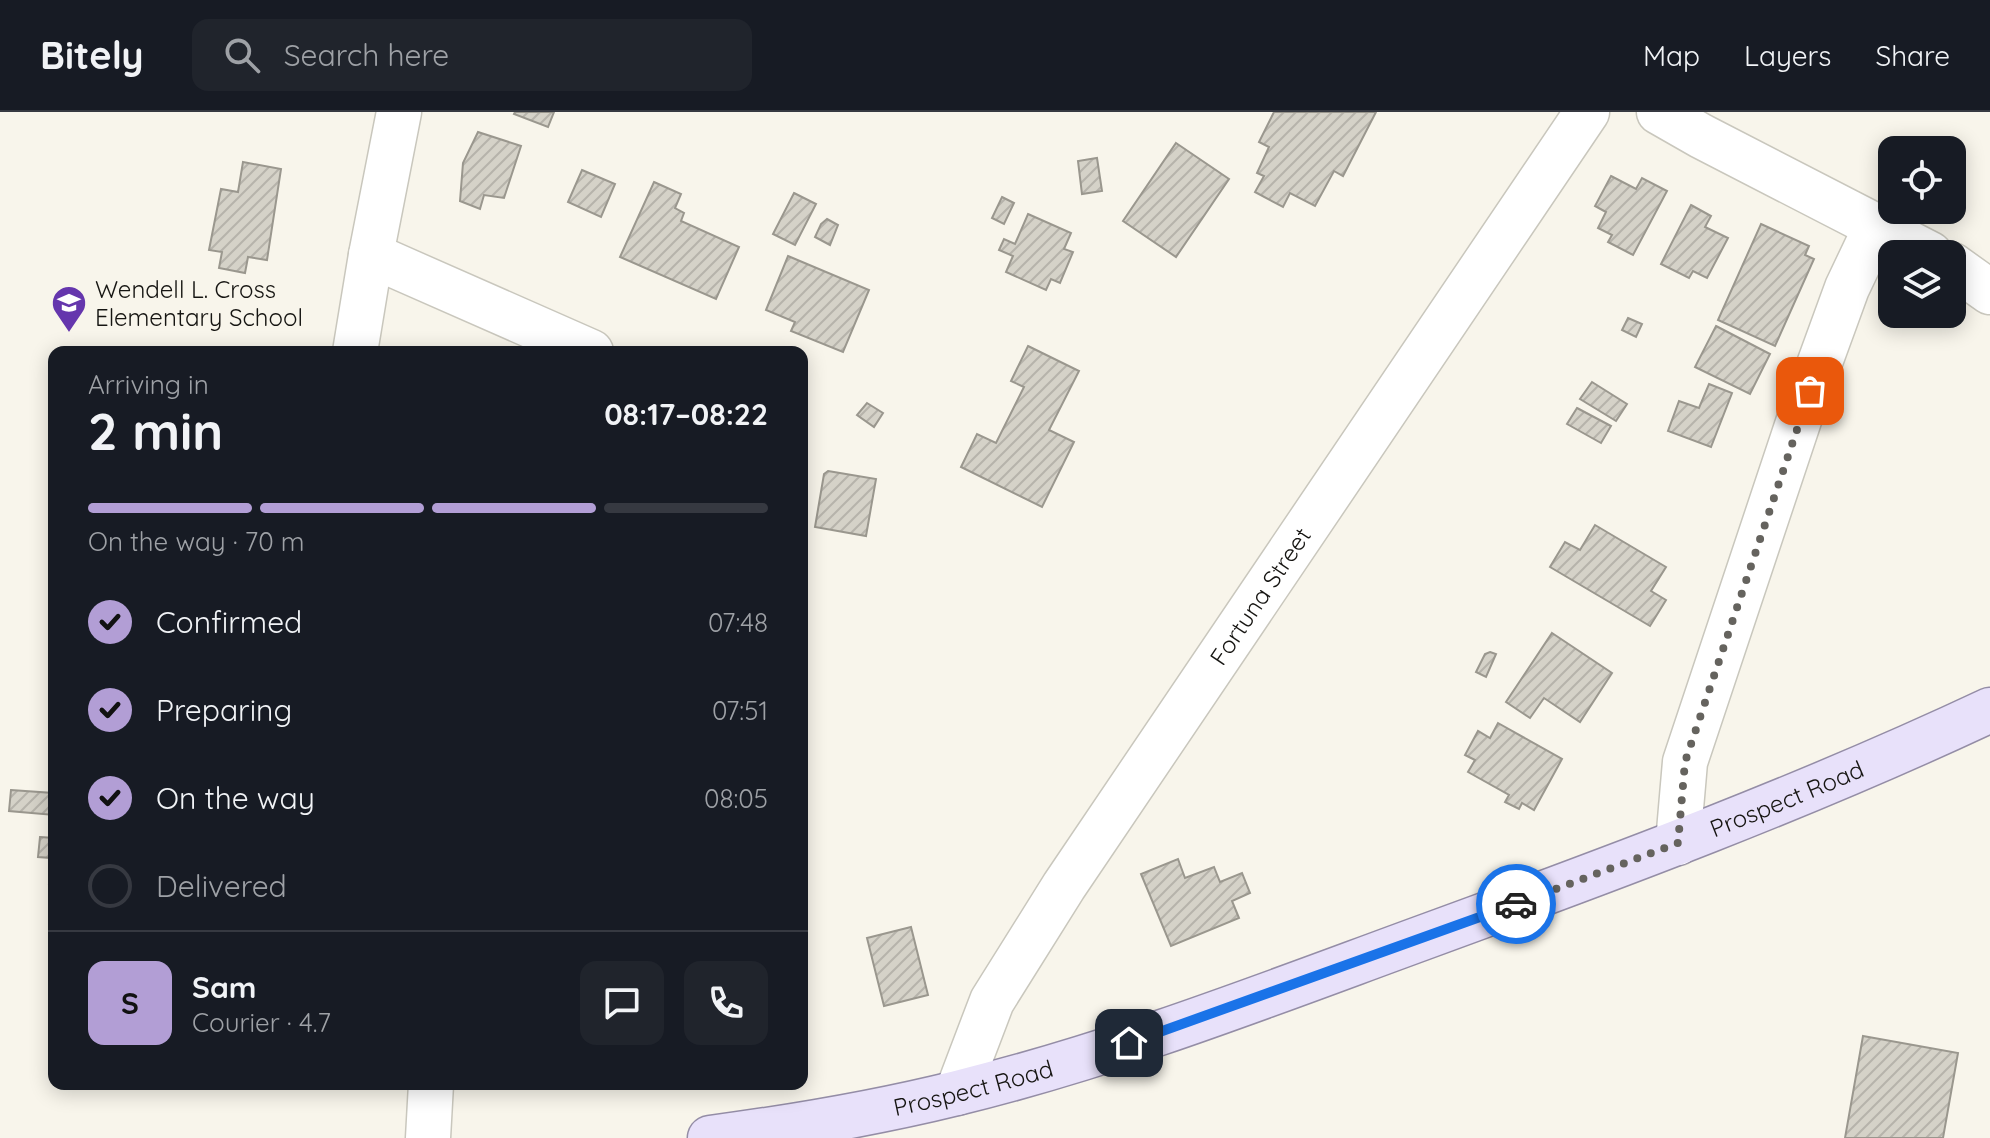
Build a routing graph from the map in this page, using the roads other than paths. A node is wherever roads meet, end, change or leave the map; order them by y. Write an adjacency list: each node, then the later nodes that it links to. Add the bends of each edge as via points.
1 (399, 112): 6 (street)
2 (1587, 112): 14 (street, Fortuna Street, via 1064,886 992,1001)
3 (1659, 112): 4 (street)
4 (1876, 227): 5 (street); 12 (street, via 1847,288 1805,403 1685,762)
5 (1902, 240)
6 (371, 255): 9 (street); 10 (street)
7 (1966, 275): 8 (street)
8 (1990, 292)
9 (356, 346)
10 (577, 346)
11 (1990, 710): 12 (main road, Prospect Road)
12 (1678, 843): 14 (main road, Prospect Road, via 1117,1047)
13 (431, 1090): 15 (street)
14 (957, 1093): 16 (main road, Prospect Road)
15 (428, 1138)
16 (710, 1138)

